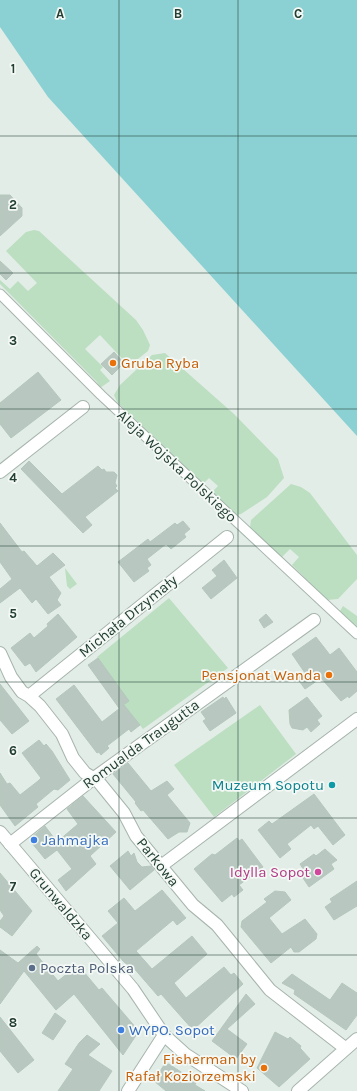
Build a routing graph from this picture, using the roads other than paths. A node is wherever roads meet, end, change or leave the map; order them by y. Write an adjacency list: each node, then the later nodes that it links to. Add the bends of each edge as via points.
1 (0, 294): 6 (street, Aleja Wojska Polskiego, via 101,395)
2 (83, 407): 3 (street)
3 (0, 472)
4 (227, 536): 8 (street, Michała Drzymały)
5 (314, 620): 10 (street, Romualda Traugutta)
6 (357, 634)
7 (0, 653): 8 (street, Parkowa, via 15,682 22,692)
8 (29, 696): 10 (street, Parkowa, via 62,734 73,758 85,773)
9 (357, 719): 13 (street)
10 (94, 778): 12 (street, Romualda Traugutta); 13 (street, Parkowa, via 124,813 136,836)
11 (0, 832): 12 (street, Grunwaldzka)
12 (10, 844): 14 (street, Grunwaldzka, via 133,989)
13 (161, 866): 16 (street, Parkowa, via 193,905 217,925 270,990)
14 (164, 1034): 17 (street); 18 (street, Grunwaldzka, via 185,1054)
15 (357, 1039): 16 (street)
16 (345, 1048): 19 (street)
17 (128, 1091)
18 (242, 1091)
19 (298, 1091)

